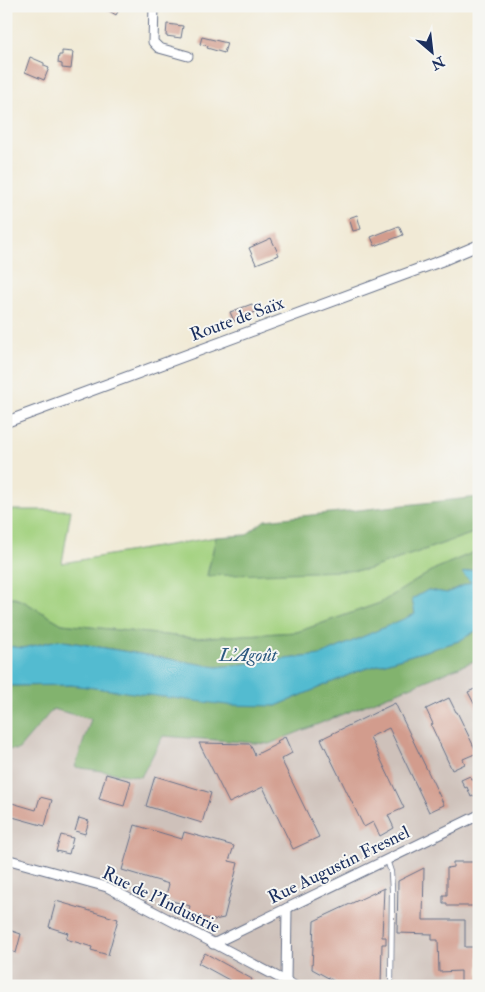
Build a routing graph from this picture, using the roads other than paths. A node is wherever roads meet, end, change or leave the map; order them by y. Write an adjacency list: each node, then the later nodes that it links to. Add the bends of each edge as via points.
1 (154, 6): 2 (street, via 153,42 159,48)
2 (188, 56)
3 (479, 245): 4 (street, Route de Saïx)
4 (6, 422)
5 (479, 815): 7 (street, Rue Augustin Fresnel)
6 (6, 858): 9 (street, Rue de l'Industrie, via 106,887)
7 (387, 860): 8 (street, Rue Augustin Fresnel); 12 (lane, via 392,890)
8 (287, 908): 9 (street, Rue Augustin Fresnel); 10 (street)
9 (213, 944): 10 (street, Rue de l'Industrie)
10 (286, 981): 11 (street, Rue de l'Industrie)
11 (295, 986)
12 (391, 986)

